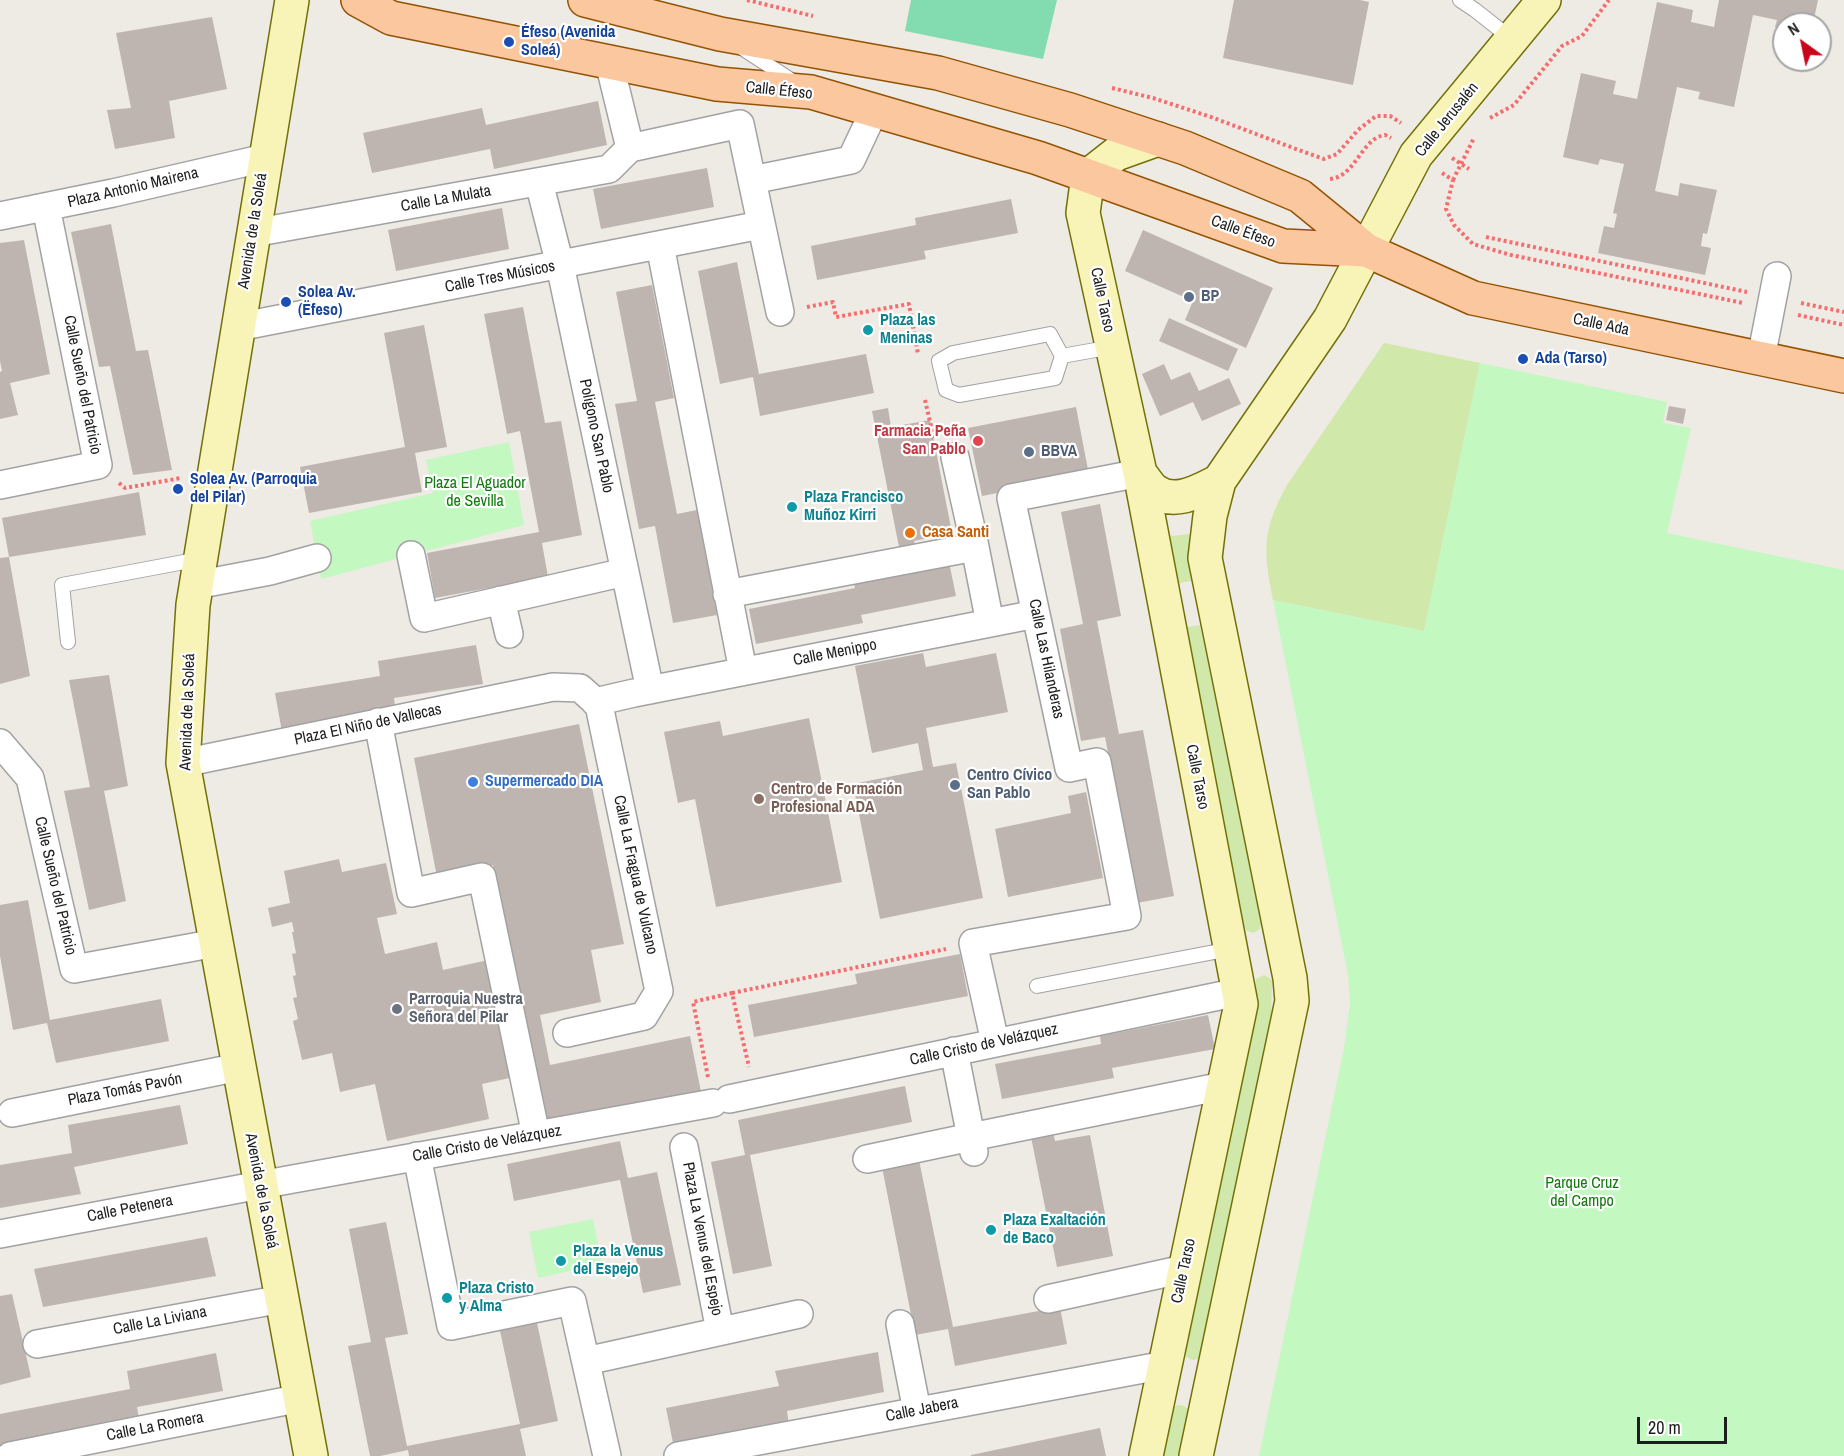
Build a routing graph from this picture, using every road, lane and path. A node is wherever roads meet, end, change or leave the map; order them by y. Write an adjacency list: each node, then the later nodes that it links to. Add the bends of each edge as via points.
1 (291, 0): 18 (street, Avenida de la Soleá)
2 (358, 0): 9 (main road, Calle Éfeso, via 391,18)
3 (585, 0): 7 (main road)
4 (1460, 0): 8 (lane)
5 (1544, 0): 8 (street, Calle Jerusalén)
6 (1609, 0): 13 (path, via 1582,36 1562,46 1514,105)
7 (720, 34): 11 (lane); 15 (main road, via 938,73)
8 (1513, 40): 16 (street, Calle Jerusalén)
9 (609, 62): 11 (main road, Calle Éfeso, via 717,84); 17 (street)
10 (1108, 87): 16 (path, via 1211,117 1324,159 1336,153 1376,116 1390,116)
11 (810, 92): 12 (main road, Calle Éfeso)
12 (874, 111): 21 (main road, Calle Éfeso); 22 (street, via 851,160)
13 (1486, 123)
14 (1480, 130): 19 (path)
15 (1158, 139): 21 (street, via 1116,154); 31 (main road, via 1300,196)
16 (1428, 141): 19 (path); 31 (street, Calle Jerusalén, via 1416,155)
17 (630, 148): 22 (street, via 740,124); 24 (street, Calle La Mulata, via 609,169)
18 (265, 158): 25 (street, Plaza Antonio Mairena); 28 (street, Avenida de la Soleá)
19 (1461, 164): 20 (path); 23 (path)
20 (1469, 169)
21 (1088, 176): 31 (main road, Calle Éfeso, via 1283,246); 37 (street, Calle Tarso, via 1083,213)
22 (752, 180): 27 (street)
23 (1453, 180)
24 (539, 182): 28 (street, Calle La Mulata); 32 (street, Poligono San Pablo)
25 (46, 207): 26 (street, Plaza Antonio Mairena); 44 (street, Calle Sueño del Patricio)
26 (0, 216)
27 (761, 225): 30 (street, Calle Tres Músicos); 34 (street)
28 (253, 233): 36 (street, Avenida de la Soleá)
29 (1486, 237): 33 (path)
30 (660, 245): 32 (street, Calle Tres Músicos); 54 (street)
31 (1366, 250): 39 (main road, Calle Ada, via 1473,298); 47 (street, via 1330,319)
32 (560, 265): 36 (street, Calle Tres Músicos); 53 (street, Poligono San Pablo)
33 (1775, 287): 35 (path); 39 (street)
34 (780, 312): 40 (path, via 833,302 836,317 909,304)
35 (1844, 312)
36 (238, 327): 46 (street, Avenida de la Soleá)
37 (1112, 347): 38 (lane); 45 (street, Calle Tarso)
38 (1062, 356): 38 (lane, via 1055,378 959,395 946,390 939,361 953,353 1050,334)
39 (1761, 358): 41 (main road, Calle Ada)
40 (919, 362)
41 (1844, 376)
42 (925, 397): 43 (path)
43 (945, 449): 49 (street)
44 (98, 465): 46 (path, via 125,488 181,478); 48 (street, Calle Sueño del Patricio)
45 (1140, 473): 47 (street, via 1156,492 1174,498); 56 (street, Calle Las Hilanderas, via 1011,498); 68 (street, Calle Tarso)
46 (212, 481): 52 (street, Avenida de la Soleá)
47 (1219, 481): 102 (street, via 1205,558 1292,1001)
48 (0, 485)
49 (975, 547): 54 (street); 57 (street)
50 (411, 555): 55 (street, via 424,618)
51 (317, 558): 52 (street, via 270,571)
52 (198, 572): 59 (lane, via 62,585); 65 (street, Avenida de la Soleá)
53 (625, 572): 55 (street); 61 (street, Poligono San Pablo)
54 (728, 594): 60 (street)
55 (501, 600): 58 (street)
56 (1036, 614): 57 (street, Calle Menippo); 67 (street, Calle Las Hilanderas, via 1070,768 1097,762 1127,916)
57 (990, 623): 60 (street, Calle Menippo)
58 (509, 634)
59 (68, 642)
60 (743, 671): 61 (street, Calle Menippo)
61 (642, 691): 62 (street, Calle Menippo)
62 (595, 702): 63 (street, Plaza El Niño de Vallecas, via 580,688 553,687); 72 (street, Calle La Fragua de Vulcano, via 599,705 659,991 644,1016)
63 (378, 722): 65 (street, Plaza El Niño de Vallecas); 80 (street, via 411,893 482,877)
64 (4, 754): 66 (street, Calle Sueño del Patricio, via 30,778 74,969)
65 (183, 763): 66 (street, Avenida de la Soleá)
66 (216, 944): 75 (street, Avenida de la Soleá)
67 (973, 944): 71 (path); 73 (street)
68 (1230, 949): 69 (lane); 70 (street, Calle Tarso)
69 (1036, 986)
70 (1238, 992): 73 (street, Calle Cristo de Velázquez); 76 (street, Calle Tarso, via 1241,1004)
71 (732, 993): 77 (path); 77 (path, via 693,1002)
72 (567, 1033)
73 (995, 1042): 74 (street, Calle Cristo de Velázquez)
74 (954, 1051): 77 (street, Calle Cristo de Velázquez); 81 (street)
75 (239, 1067): 79 (street, Plaza Tomás Pavón); 84 (street, Avenida de la Soleá)
76 (1223, 1086): 81 (street); 86 (street, Calle Tarso)
77 (733, 1099): 78 (street, Calle Cristo de Velázquez)
78 (677, 1110): 80 (street, Calle Cristo de Velázquez); 91 (street, Plaza La Venus del Espejo)
79 (12, 1113)
80 (536, 1135): 82 (street, Calle Cristo de Velázquez)
81 (973, 1144): 83 (street)
82 (417, 1156): 84 (street, Calle Cristo de Velázquez); 93 (street, via 451,1326 572,1301)
83 (867, 1159)
84 (260, 1185): 85 (street, Calle Petenera); 87 (street, Avenida de la Soleá)
85 (0, 1234)
86 (1184, 1269): 88 (street); 94 (street, Calle Tarso)
87 (282, 1299): 92 (street, Calle La Liviana); 95 (street, Avenida de la Soleá)
88 (1048, 1299)
89 (799, 1314): 91 (street, Plaza La Venus del Espejo)
90 (900, 1324): 96 (street)
91 (720, 1331): 93 (street, Plaza La Venus del Espejo)
92 (38, 1344)
93 (586, 1361): 99 (street)
94 (1165, 1365): 96 (street, Calle Jabera); 101 (street, Calle Tarso)
95 (301, 1398): 97 (street, Calle La Romera); 98 (street, Avenida de la Soleá)
96 (917, 1411): 100 (street, Calle Jabera)
97 (10, 1456)
98 (311, 1456)
99 (607, 1456)
100 (678, 1456)
101 (1146, 1456)
102 (1196, 1456)

